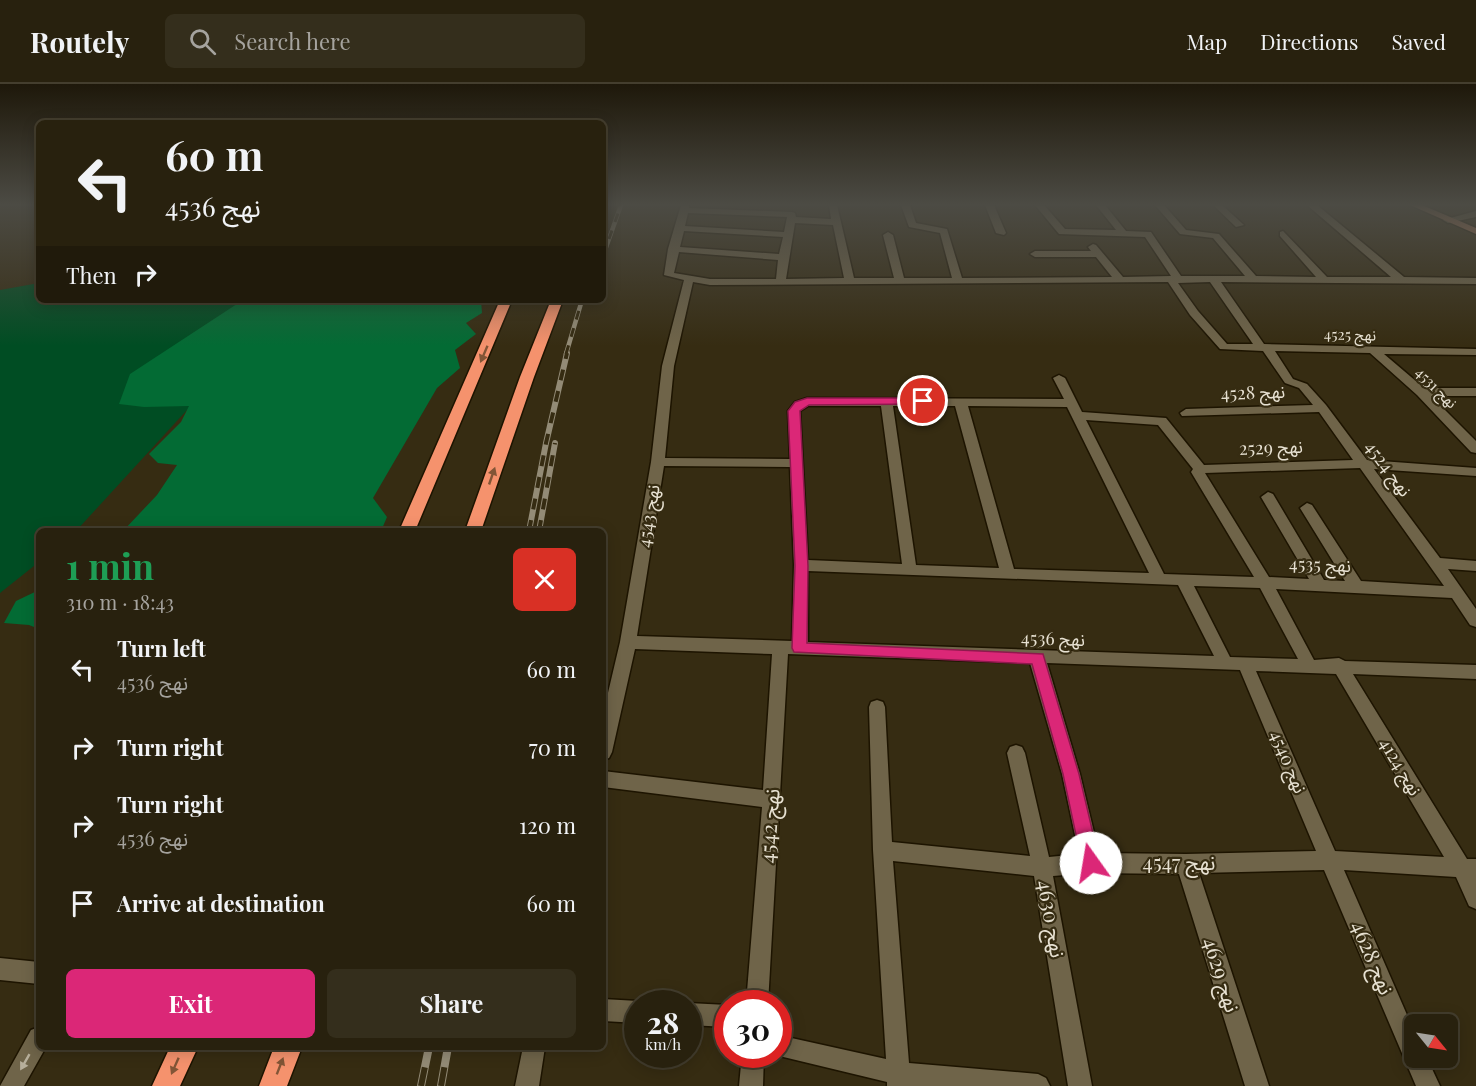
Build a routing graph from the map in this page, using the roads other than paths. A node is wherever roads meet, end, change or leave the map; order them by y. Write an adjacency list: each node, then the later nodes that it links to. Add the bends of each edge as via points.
1 (673, 252): 14 (street, via 669,275)
2 (711, 252): 13 (street)
3 (784, 252): 13 (street)
4 (843, 252): 16 (street)
5 (892, 252): 23 (street)
6 (950, 252): 24 (street)
7 (1159, 252): 18 (street)
8 (1229, 252): 15 (street)
9 (1299, 252): 20 (street)
10 (1367, 252): 25 (street)
11 (1035, 254): 12 (street)
12 (1098, 254): 17 (street)
13 (783, 257): 22 (street)
14 (689, 279): 22 (street, via 734,283); 41 (street, نهج 4543, via 668,366)
15 (1252, 279): 19 (street); 20 (street)
16 (849, 280): 22 (street); 23 (street)
17 (1121, 280): 18 (street); 24 (street)
18 (1174, 280): 19 (street); 28 (street, نهج 4525, via 1194,312 1224,347)
19 (1214, 280): 28 (street, نهج 4524)
20 (1325, 280): 25 (street)
21 (1476, 280): 25 (street)
22 (781, 281)
23 (900, 281): 24 (street)
24 (958, 281)
25 (1402, 281)
26 (505, 303): 48 (highway, one-way to 48)
27 (556, 303): 49 (highway, one-way to 27)
28 (1263, 347): 29 (street, نهج 4525); 37 (street, نهج 4524, via 1289,381 1302,386)
29 (1374, 351): 30 (street, نهج 4525); 32 (street, نهج 4531)
30 (1476, 352)
31 (1059, 378): 36 (street)
32 (1421, 392): 33 (street); 40 (street, نهج 4531)
33 (1476, 392)
34 (886, 401): 35 (street); 42 (street, via 799,405 794,411); 53 (street)
35 (960, 401): 36 (street); 54 (street)
36 (1073, 403): 39 (street)
37 (1322, 408): 38 (street, نهج 4528); 43 (street, نهج 4524)
38 (1185, 413)
39 (1079, 416): 44 (street, via 1162,421); 55 (street)
40 (1473, 443)
41 (658, 462): 42 (street); 62 (street, نهج 4543)
42 (796, 463): 51 (street)
43 (1362, 464): 44 (street, نهج 2529); 45 (street, نهج 2529); 50 (street, نهج 4524)
44 (1200, 469): 57 (street, via 1198,472)
45 (1476, 472)
46 (1268, 497): 58 (street)
47 (1307, 508): 59 (street)
48 (408, 528)
49 (474, 528)
50 (1436, 563): 52 (street); 60 (street, نهج 4524)
51 (801, 566): 53 (street, نهج 4535); 63 (street)
52 (1476, 566)
53 (910, 571): 54 (street, نهج 4535)
54 (1008, 574): 55 (street, نهج 4535)
55 (1159, 579): 56 (street, نهج 4535)
56 (1183, 580): 57 (street, نهج 4535); 66 (street)
57 (1265, 583): 58 (street, نهج 4535); 68 (street)
58 (1319, 584): 59 (street, نهج 4535)
59 (1356, 586): 60 (street, نهج 4535)
60 (1456, 592): 61 (street, نهج 4524)
61 (1476, 621)
62 (628, 642): 64 (street, نهج 4536); 72 (street, نهج 4543)
63 (800, 648): 64 (street, نهج 4536); 65 (street, نهج 4536)
64 (780, 649): 75 (street, نهج 4542)
65 (1037, 658): 66 (street, نهج 4536); 78 (street, via 1071,774)
66 (1226, 664): 67 (street, نهج 4536)
67 (1245, 664): 68 (street, نهج 4536); 77 (street, نهج 4540)
68 (1309, 665): 69 (street, نهج 4536)
69 (1339, 665): 70 (street, نهج 4536); 81 (street, نهج 4124)
70 (1476, 672)
71 (877, 707): 76 (street)
72 (606, 739)
73 (1016, 753): 80 (street, نهج 4630)
74 (606, 779): 75 (street)
75 (772, 800): 85 (street, نهج 4542)
76 (883, 850): 80 (street, نهج 4547); 96 (street)
77 (1330, 860): 79 (street, نهج 4547); 81 (street, نهج 4547); 88 (street, نهج 4628)
78 (1091, 863): 79 (street, نهج 4547); 80 (street, نهج 4547)
79 (1185, 864): 104 (street, نهج 4629)
80 (1042, 867): 103 (street, نهج 4630)
81 (1469, 869): 82 (street, نهج 4124)
82 (1476, 899)
83 (0, 969): 84 (street)
84 (36, 973)
85 (758, 990)
86 (606, 1010): 87 (street)
87 (624, 1011)
88 (1404, 1032)
89 (36, 1043): 97 (street, one-way to 97)
90 (183, 1050): 98 (highway, one-way to 98)
91 (287, 1050): 99 (highway, one-way to 91)
92 (533, 1050): 100 (street)
93 (792, 1051): 96 (street)
94 (752, 1068): 101 (street)
95 (1420, 1068): 105 (street, نهج 4628)
96 (899, 1079): 102 (street)
97 (11, 1086)
98 (166, 1086)
99 (273, 1086)
100 (527, 1086)
101 (751, 1086)
102 (1038, 1086)
103 (1080, 1086)
104 (1257, 1086)
105 (1428, 1086)

